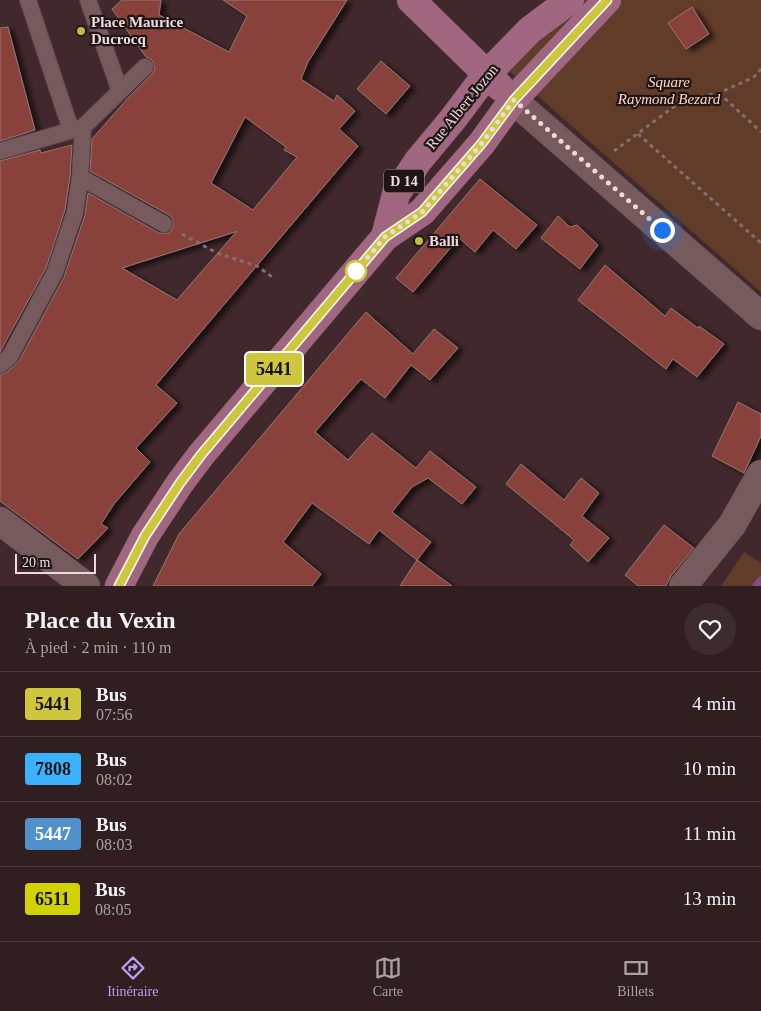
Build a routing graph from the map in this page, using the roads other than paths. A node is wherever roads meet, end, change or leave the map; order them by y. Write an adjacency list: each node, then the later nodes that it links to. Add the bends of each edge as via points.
1 (28, 0): 10 (lane)
2 (88, 0): 8 (lane)
3 (411, 0): 7 (main road)
4 (570, 0): 7 (main road, Rue Albert Jozon / D 14, via 530,30)
5 (607, 0): 9 (main road, Rue Albert Jozon / D 14)
6 (145, 67): 8 (lane)
7 (486, 75): 9 (main road); 14 (main road, Rue Albert Jozon / D 14, via 396,194)
8 (120, 91): 10 (lane)
9 (514, 100): 14 (main road, Rue Albert Jozon / D 14, via 482,143 422,212); 15 (street)
10 (77, 129): 11 (lane); 12 (lane)
11 (0, 151)
12 (80, 177): 13 (lane); 16 (lane, via 75,212 55,272 10,356)
13 (164, 224)
14 (385, 237): 20 (main road, Rue Albert Jozon / D 14, via 201,455 145,536)
15 (761, 316)
16 (0, 364)
17 (761, 474): 21 (street, via 732,525)
18 (0, 521): 19 (street)
19 (86, 586)
20 (119, 586)
21 (683, 586)

